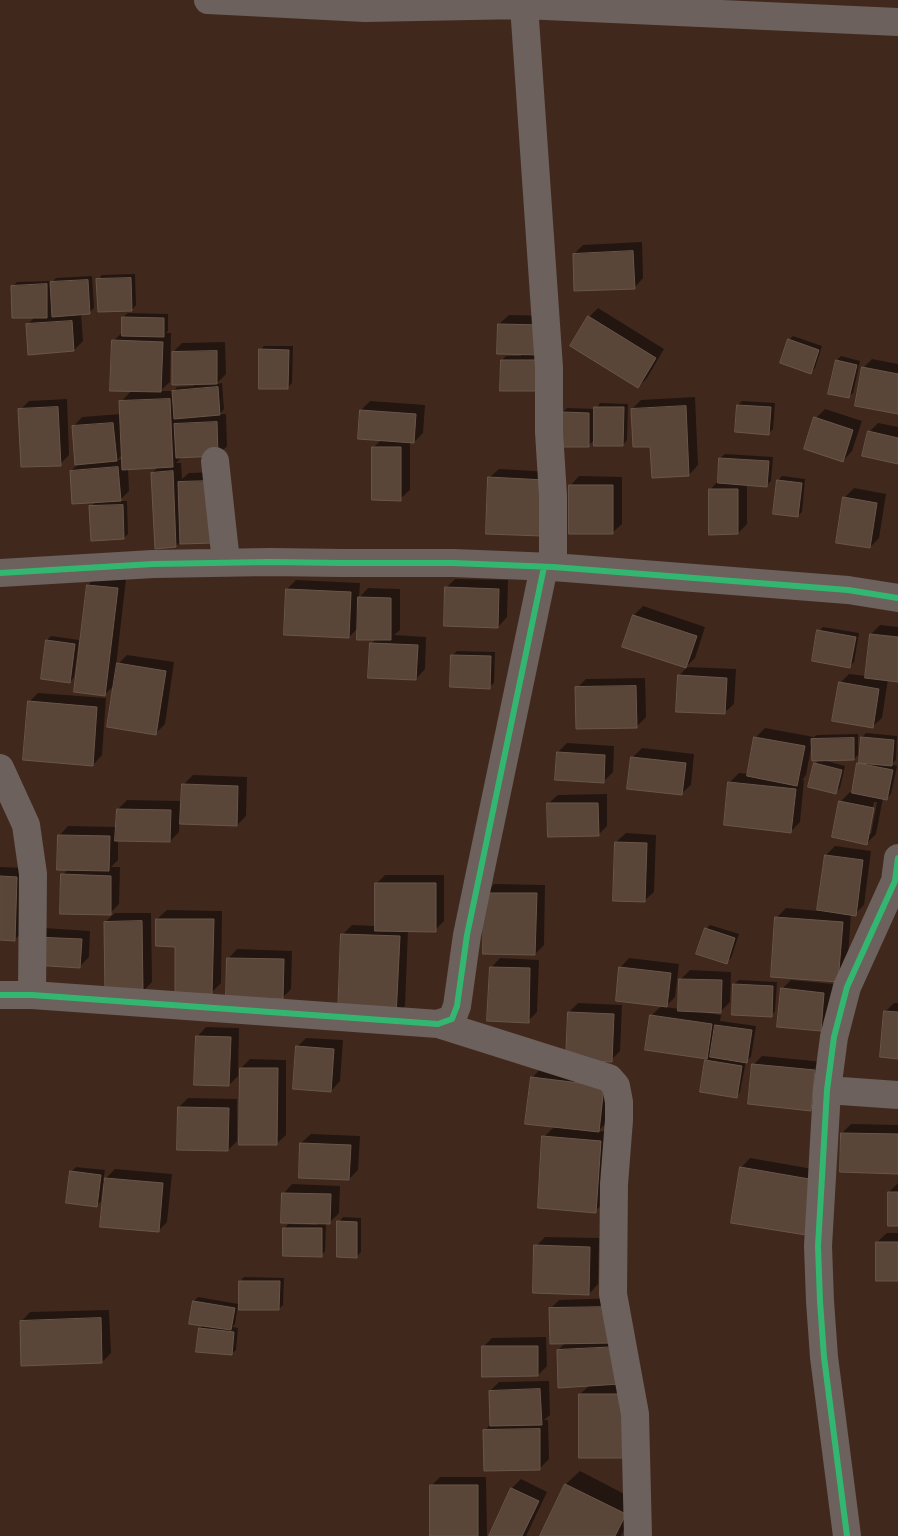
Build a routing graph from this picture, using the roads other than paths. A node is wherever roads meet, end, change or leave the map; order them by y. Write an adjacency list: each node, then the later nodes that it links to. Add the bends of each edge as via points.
1 (208, 0): 2 (street, via 365,8)
2 (524, 5): 3 (street); 6 (street, via 549,368 553,496)
3 (898, 22)
4 (215, 461): 5 (street)
5 (226, 562): 6 (street, via 453,563); 7 (street)
6 (548, 567): 8 (street, via 848,590); 13 (street, via 468,935 457,1006 452,1019)
7 (0, 573)
8 (898, 598)
9 (0, 768): 12 (street, via 26,825 33,874)
10 (898, 859): 14 (street, via 894,881 847,987 834,1038)
11 (0, 995): 12 (street)
12 (32, 995): 13 (street)
13 (438, 1024): 16 (street, via 609,1078 616,1086 619,1120 614,1184 613,1294 634,1414)
14 (827, 1090): 15 (street); 17 (street, via 818,1238 820,1301 824,1358)
15 (898, 1095)
16 (638, 1536)
17 (847, 1536)

